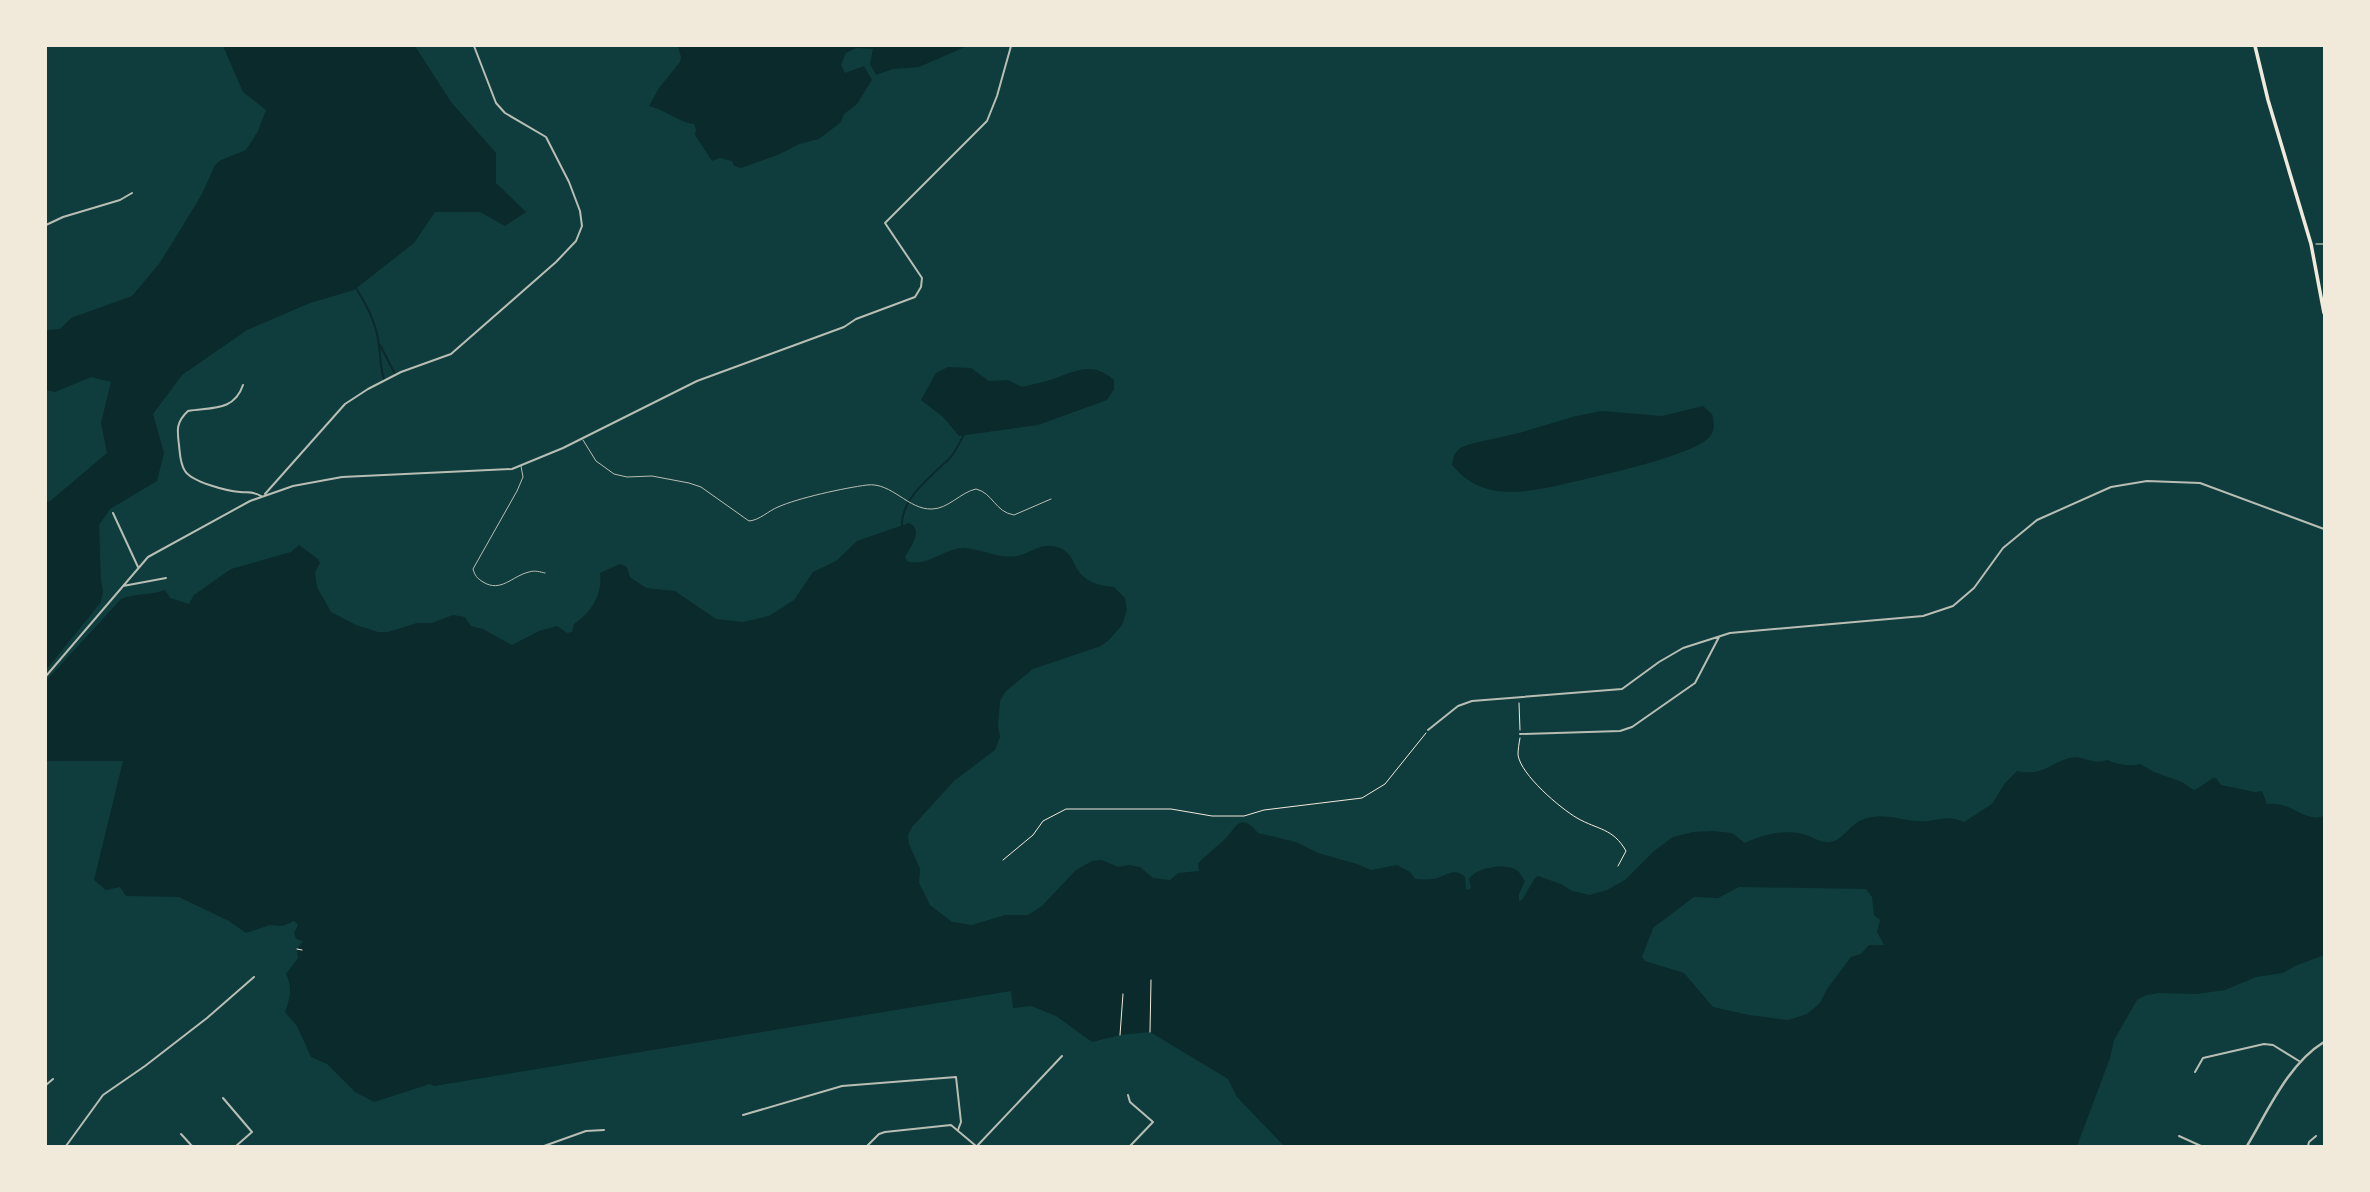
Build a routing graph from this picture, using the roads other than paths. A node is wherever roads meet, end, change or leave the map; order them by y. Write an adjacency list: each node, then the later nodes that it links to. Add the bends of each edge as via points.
1 (474, 46): 10 (street, via 496,103 546,137 580,211 582,226 576,241 451,354 401,372 345,404)
2 (1011, 46): 8 (street, via 986,121 885,223 922,278 915,298 697,381)
3 (2255, 46): 6 (main road, via 2311,244)
4 (132, 193): 5 (street)
5 (46, 225)
6 (2325, 313)
7 (243, 385): 10 (street, via 230,403 182,416 176,431 180,456 193,479)
8 (582, 438): 9 (street); 11 (lane, via 596,461 614,474 652,476 701,487 749,521 806,497 871,484 929,509 976,489 986,493 999,510 1014,515)
9 (521, 465): 10 (street, via 342,477); 15 (lane, via 523,477 517,491 474,574 494,587 530,571)
10 (263, 497): 14 (street, via 148,557)
11 (1051, 499)
12 (113, 513): 14 (street)
13 (2325, 529): 18 (street, via 2200,483 2147,481 2110,487 2037,520 2003,548 1974,588 1953,606 1923,616)
14 (138, 568): 17 (street)
15 (545, 573)
16 (166, 578): 17 (street)
17 (122, 587): 19 (street)
18 (1719, 636): 20 (street, via 1683,648 1622,689 1472,701 1458,706); 21 (street, via 1695,684 1632,727)
19 (46, 676)
20 (1428, 730)
21 (1520, 734)
22 (254, 977): 37 (street, via 207,1018 103,1094)
23 (2325, 1042): 25 (street)
24 (1062, 1056): 42 (street)
25 (2300, 1062): 26 (street, via 2264,1044 2203,1058); 45 (street)
26 (2195, 1072)
27 (53, 1079): 28 (street)
28 (46, 1085)
29 (1128, 1095): 43 (street, via 1153,1122)
30 (223, 1098): 39 (street, via 252,1132)
31 (743, 1115): 33 (street, via 842,1086 956,1077)
32 (604, 1130): 40 (street, via 586,1131)
33 (958, 1130): 41 (street, via 951,1125 885,1132); 42 (street)
34 (181, 1134): 38 (street)
35 (2179, 1136): 44 (street)
36 (2316, 1136): 46 (street)
37 (66, 1146)
38 (192, 1146)
39 (236, 1146)
40 (544, 1146)
41 (867, 1146)
42 (976, 1146)
43 (1130, 1146)
44 (2201, 1146)
45 (2247, 1146)
46 (2308, 1146)

